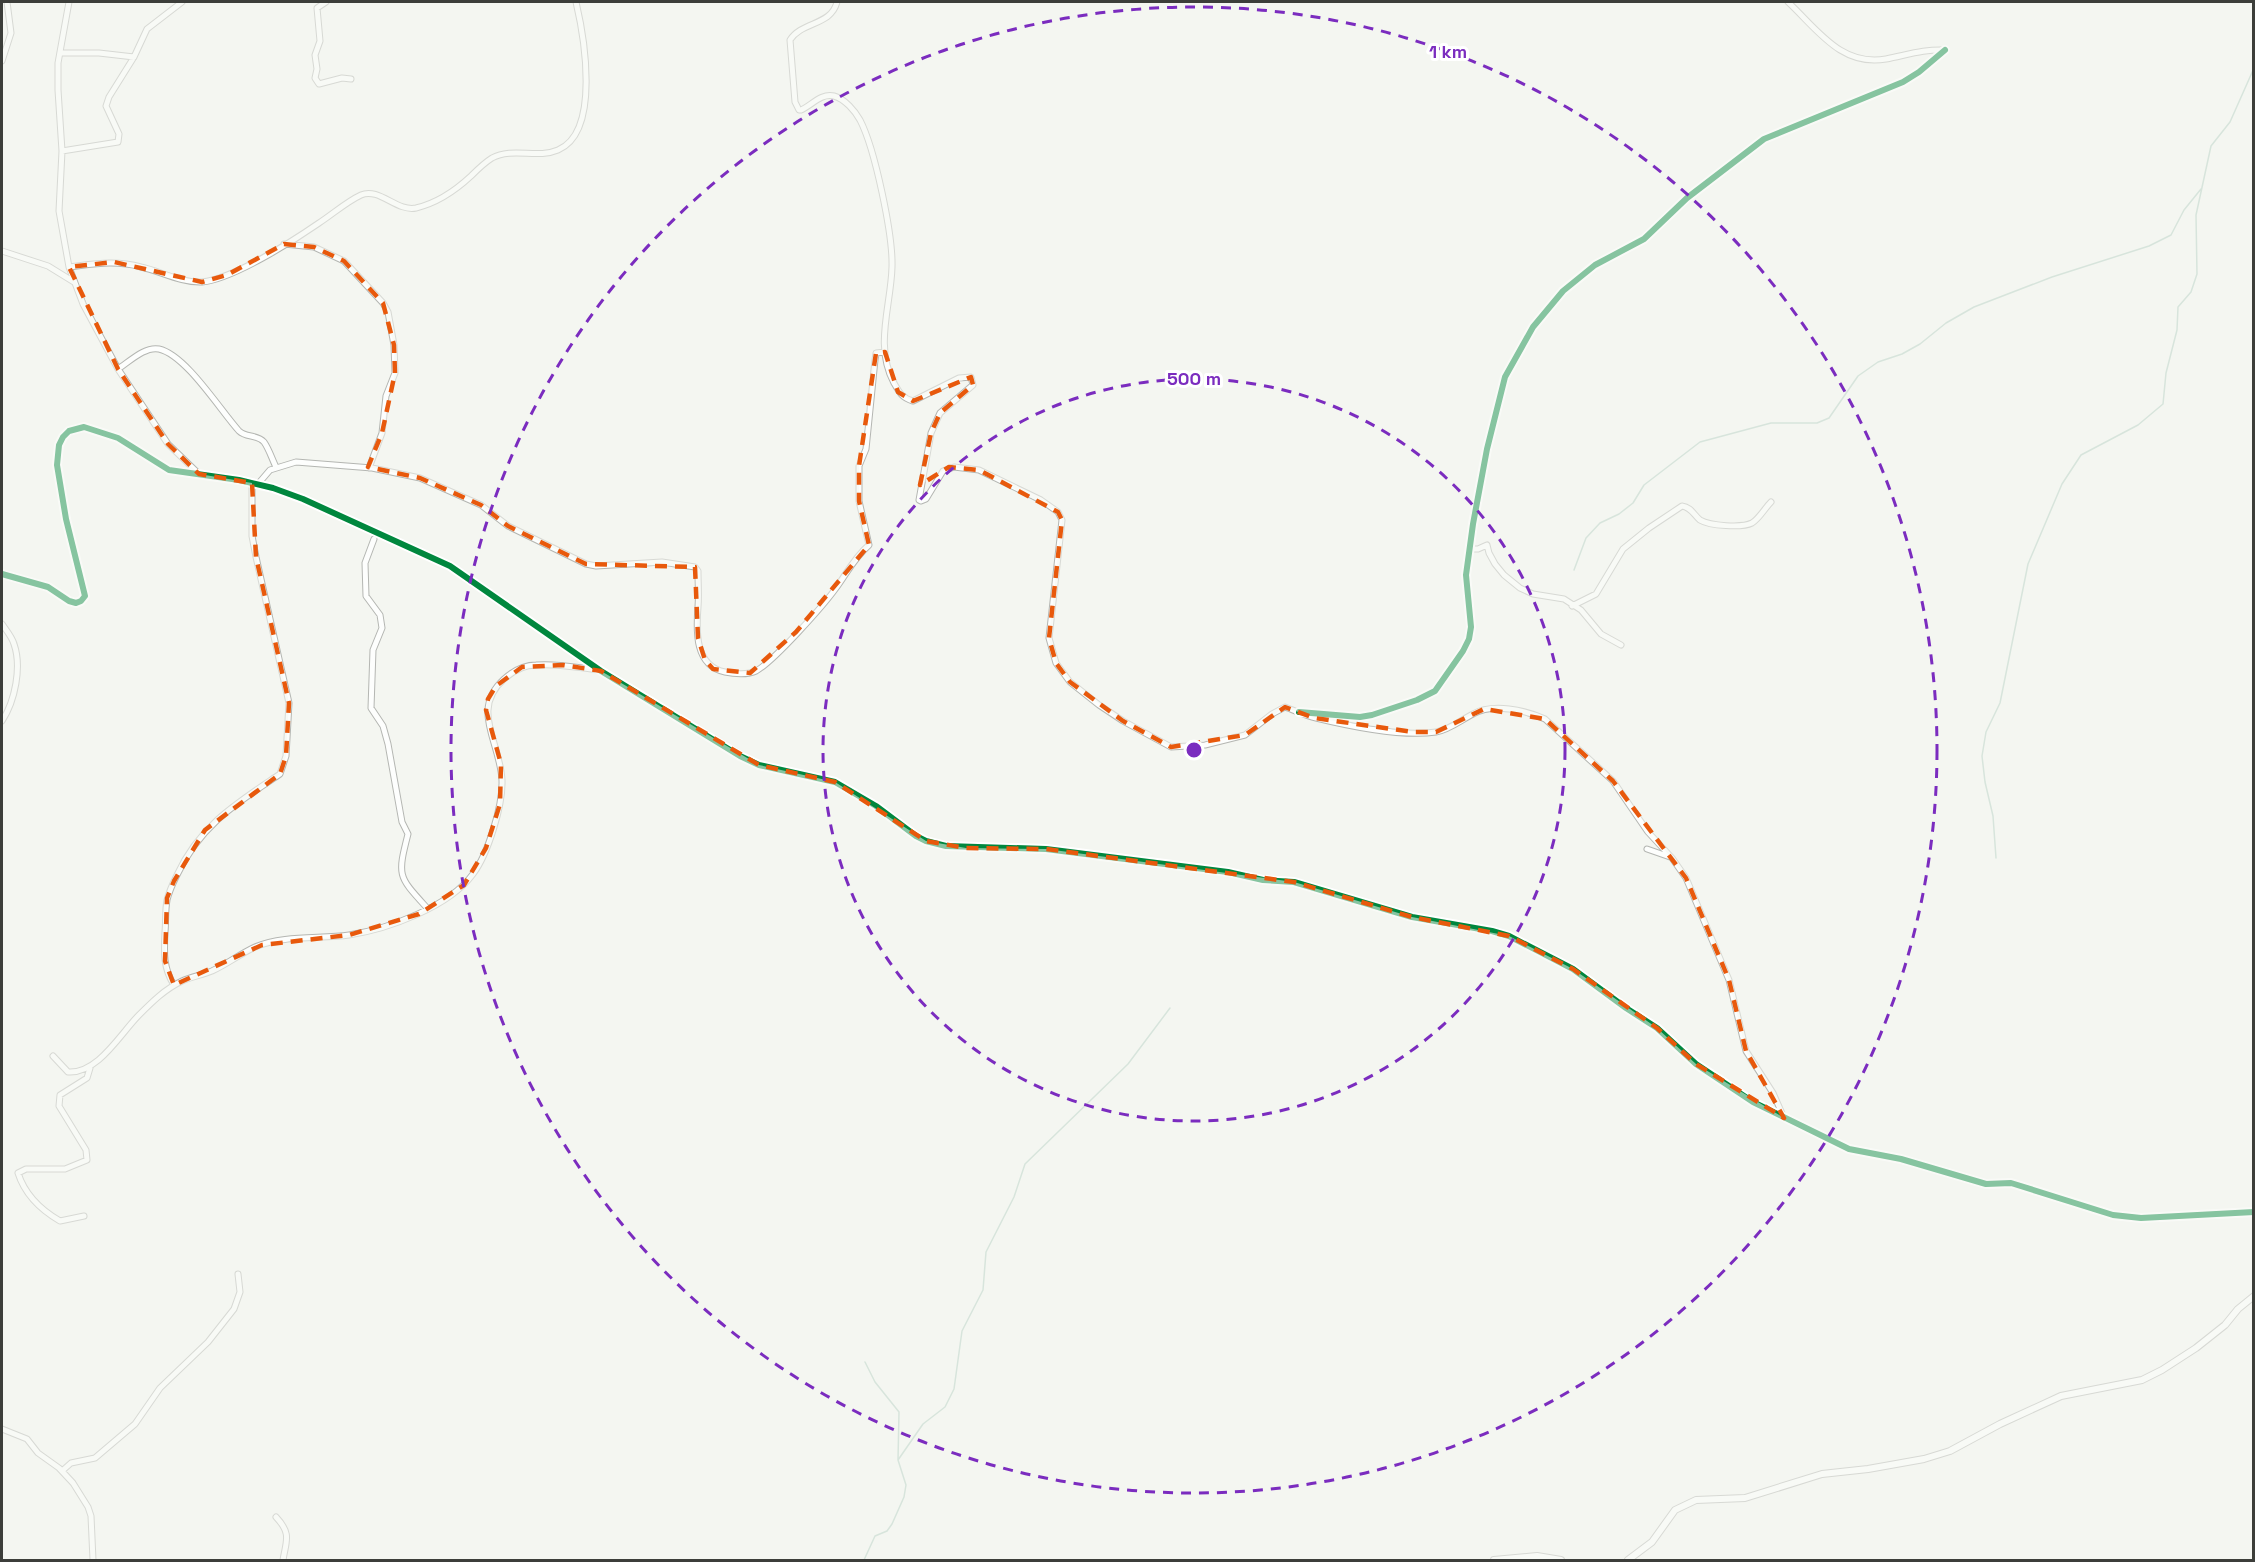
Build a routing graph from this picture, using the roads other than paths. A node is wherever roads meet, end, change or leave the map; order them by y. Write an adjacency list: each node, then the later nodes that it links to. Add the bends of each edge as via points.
1 (7, 2): 10 (street, via 11,33)
2 (69, 2): 8 (street)
3 (182, 2): 9 (street, via 147,29)
4 (326, 2): 11 (street, via 316,8 320,41 315,55 315,78 319,84)
5 (576, 2): 13 (street, via 584,41 586,99 577,131 564,147 497,156 460,186 415,208 365,194)
6 (837, 2): 17 (street, via 830,15 805,26 790,40 795,102 801,110 821,97 835,96 860,119 868,140 884,202 892,259)
7 (1788, 2): 25 (street, via 1826,40 1857,59 1870,61 1919,50 1945,50 1903,82 1750,148 1644,238 1595,265 1552,303 1533,327 1505,377)
8 (60, 53): 9 (street); 12 (street)
9 (134, 57): 12 (street, via 106,106 119,134 118,142)
10 (2, 61)
11 (351, 79)
12 (62, 151): 15 (street, via 59,211)
13 (284, 244): 15 (street, via 227,275 202,282 114,262); 20 (street, via 314,247 344,261 388,312 395,373 386,396 382,433)
14 (2, 251): 16 (street, via 48,266)
15 (69, 267): 16 (street)
16 (75, 283): 18 (street)
17 (885, 352): 20 (street, via 876,353 866,449 859,466 859,501 869,545 796,633 771,659 750,673 713,669 705,660 698,638 698,571 694,567 662,562 586,564 508,526 481,505 420,478); 31 (street, via 888,373 905,399 921,399 966,376 973,380 973,385 940,413 931,433 919,500 926,499 943,471 954,466 979,470 1058,512 1062,520 1049,638 1056,663 1070,682 1123,721 1171,747 1205,745 1245,735 1286,707)
18 (118, 369): 19 (street, via 146,350 157,348 172,354 242,433 264,442); 21 (street, via 168,444)
19 (276, 467): 20 (street, via 296,462); 22 (street)
20 (369, 468)
21 (199, 474): 22 (street); 26 (street, via 164,468 118,438 92,428 69,431 59,445 57,465 85,596 76,603 48,587)
22 (255, 484): 30 (street, via 303,499 450,566); 36 (street, via 252,536 289,703 285,764 280,774 205,830 183,861 167,898 166,911 165,961)
23 (1771, 502): 27 (street, via 1754,522 1721,526 1702,521 1682,506 1623,549 1596,594)
24 (374, 539): 35 (street, via 365,563 366,596 380,615 382,627 373,650 371,708 383,726 402,822 408,834 400,867 405,884)
25 (1469, 549): 27 (street, via 1487,545 1494,564 1520,588 1564,599); 31 (street, via 1469,639 1435,691 1372,715)
26 (2, 574)
27 (1572, 606): 29 (street, via 1581,610 1601,634)
28 (2, 624): 32 (street, via 15,647 16,688)
29 (1621, 645)
30 (601, 671): 35 (street, via 536,664 508,674 496,686 486,710 501,764 500,804 475,873); 39 (street, via 740,756 759,765 836,782 916,836 936,844 1046,849 1294,882 1412,917 1509,936 1573,969 1657,1028 1696,1064)
31 (1299, 712): 34 (street, via 1380,730 1413,732 1436,732 1484,709 1534,714 1545,719 1613,781 1648,832)
32 (2, 721)
33 (1647, 849): 34 (street)
34 (1672, 858): 39 (street, via 1686,879 1726,975 1746,1051)
35 (428, 909): 36 (street, via 349,935 262,945)
36 (174, 985): 38 (street)
37 (53, 1056): 38 (street, via 68,1072)
38 (90, 1068): 41 (street, via 87,1078 60,1095 59,1100 86,1150 87,1160 66,1169 26,1169 18,1173 23,1187 50,1215 60,1221)
39 (1784, 1118): 40 (street, via 1850,1149 1901,1159 1986,1184 2011,1184 2113,1215 2141,1218)
40 (2253, 1212)
41 (84, 1216)
42 (238, 1274): 45 (street, via 240,1292 234,1309 208,1342 160,1388 135,1424 95,1458 71,1463)
43 (2253, 1296): 51 (main road, via 2196,1347 2142,1380 2061,1396 1924,1459 1822,1474 1745,1498 1696,1500 1675,1510 1652,1542)
44 (2, 1430): 45 (street, via 27,1439 38,1453)
45 (63, 1471): 47 (street, via 88,1507)
46 (276, 1517): 48 (street, via 288,1538)
47 (93, 1560)
48 (283, 1560)
49 (1494, 1560): 50 (main road, via 1537,1556)
50 (1561, 1560)
51 (1628, 1560)

